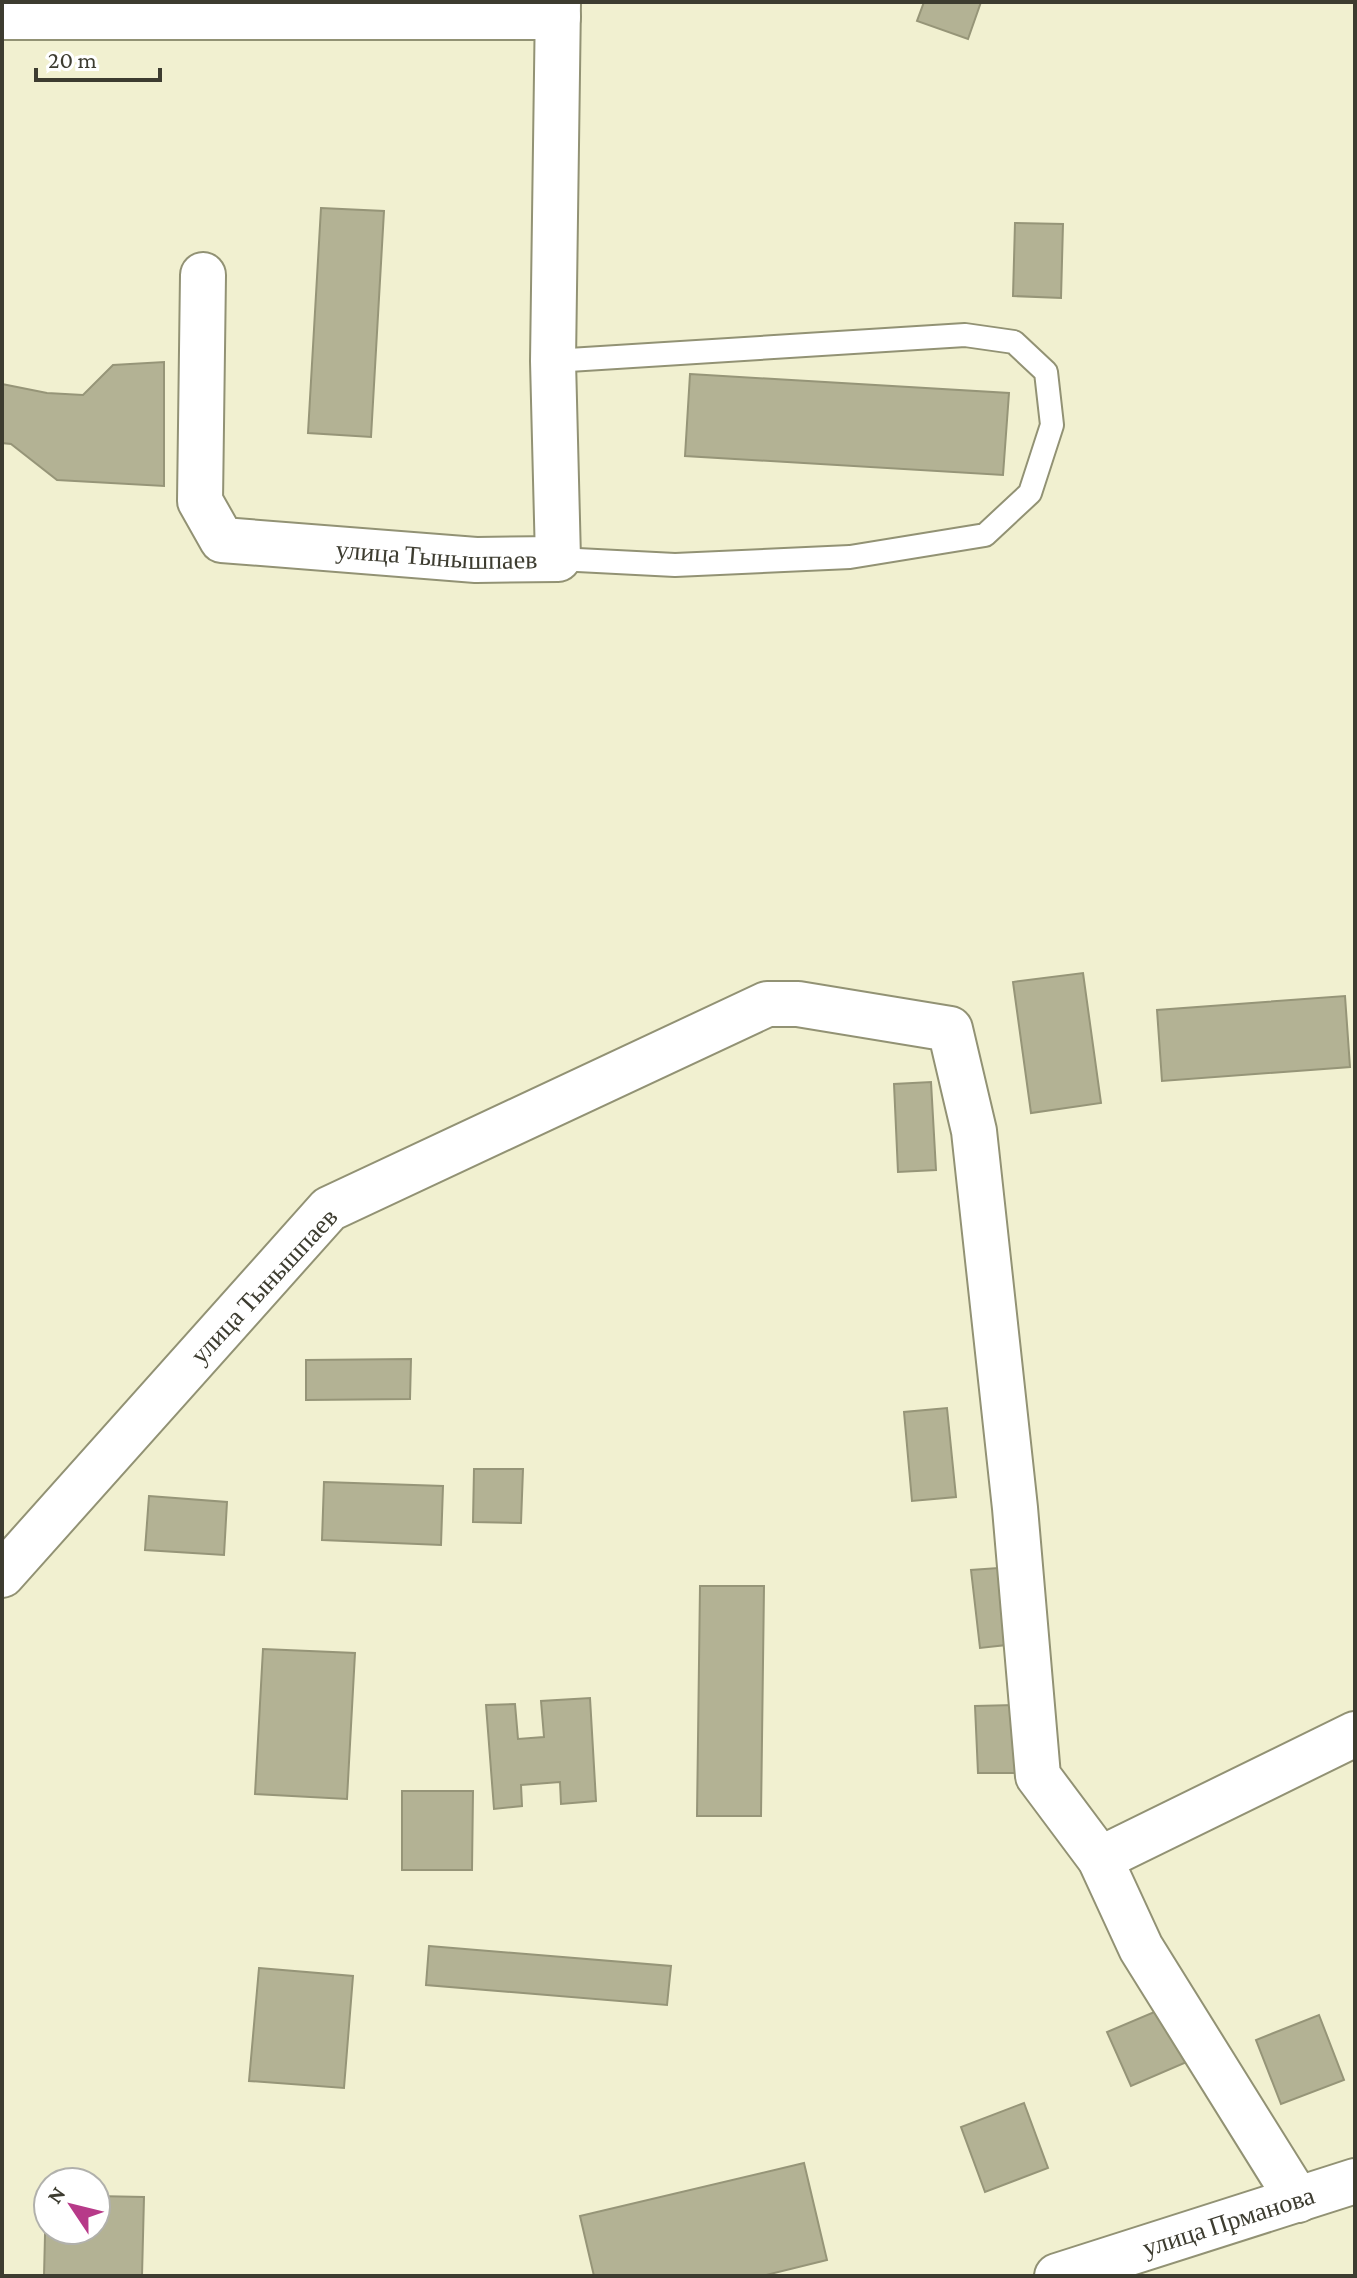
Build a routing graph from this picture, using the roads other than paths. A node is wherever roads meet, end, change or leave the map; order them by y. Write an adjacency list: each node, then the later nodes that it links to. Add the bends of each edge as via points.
1 (154, 9): 2 (street); 3 (street)
2 (558, 9): 5 (street, улица Тынышпаев)
3 (2, 17)
4 (203, 275): 6 (street, улица Тынышпаев, via 200,501 222,540 461,559)
5 (553, 361): 6 (street, улица Тынышпаев); 6 (lane, via 965,335 1014,342 1046,372 1052,425 1030,493 985,535 850,557 675,565)
6 (558, 559)
7 (2, 1575): 9 (street, улица Тынышпаев, via 329,1209 767,1004 798,1004 950,1029 974,1131 1038,1776)
8 (1355, 1734): 9 (street)
9 (1100, 1859): 11 (street, via 1141,1948)
10 (1355, 2181): 11 (street, улица Прманова)
11 (1298, 2200): 12 (street, улица Прманова)
12 (1057, 2276)

